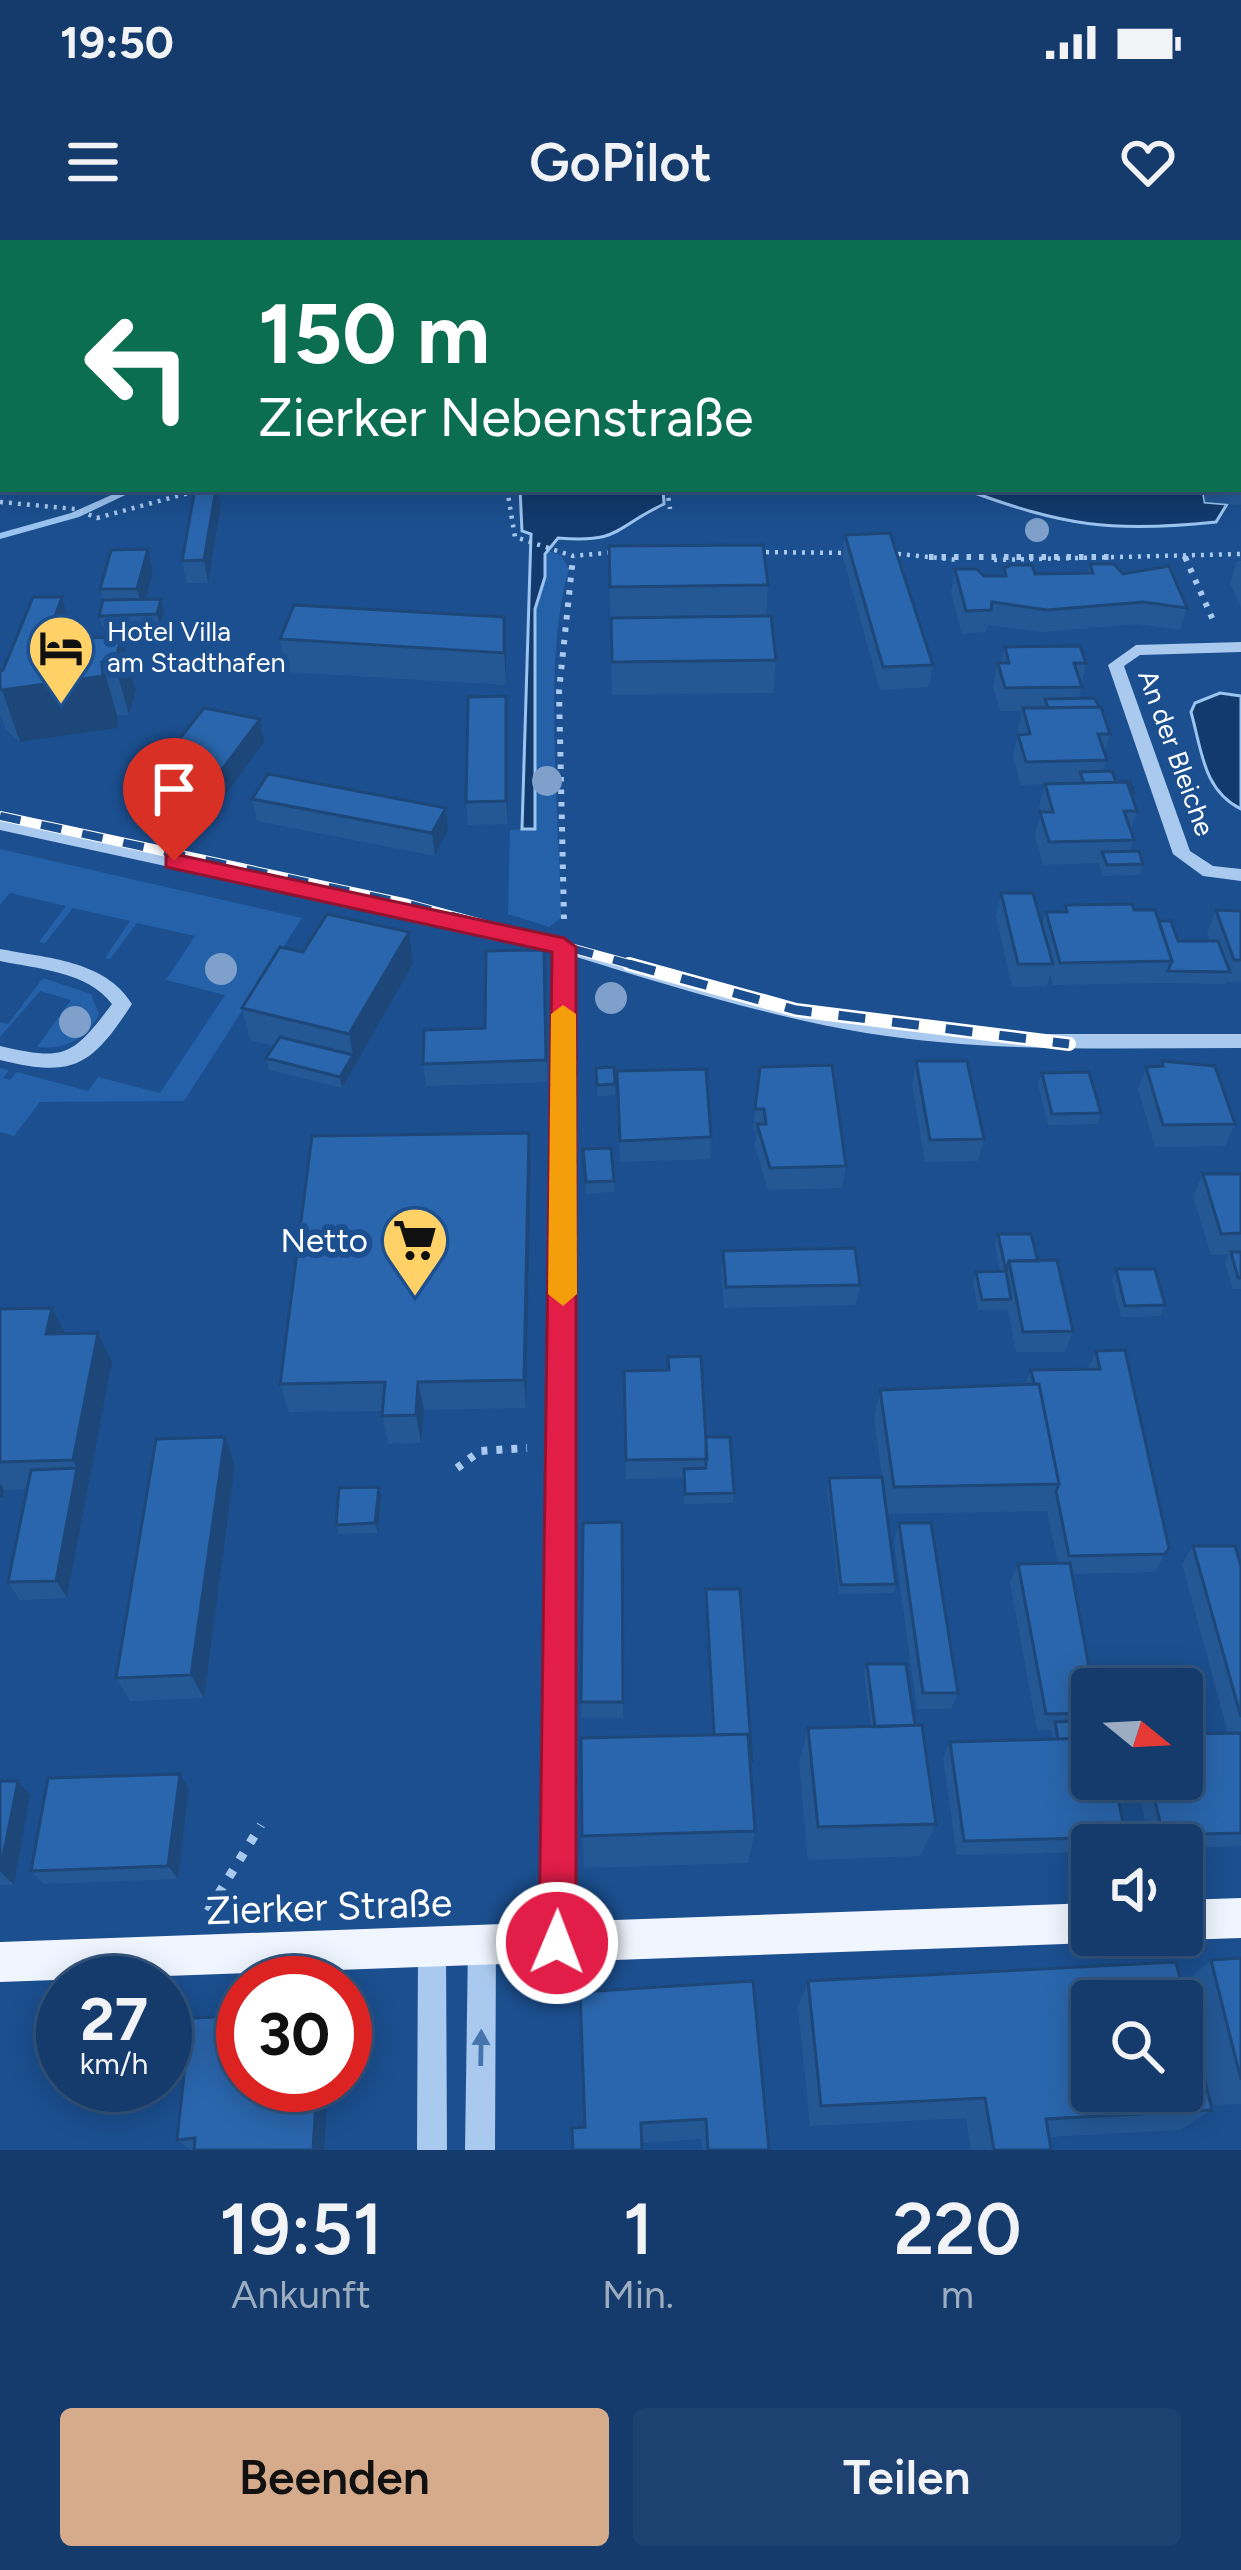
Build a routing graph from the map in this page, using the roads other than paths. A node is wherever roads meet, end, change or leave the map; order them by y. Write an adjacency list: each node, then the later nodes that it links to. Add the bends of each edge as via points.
1 (1233, 647): 3 (street, An der Bleiche, via 1136,650 1119,658 1116,672 1182,854 1208,872)
2 (0, 824): 4 (street)
3 (1241, 875)
4 (564, 947): 6 (street, via 730,998 868,1026 1032,1041); 11 (street)
5 (0, 955): 7 (street, via 89,977 122,1004 75,1059)
6 (1241, 1041)
7 (0, 1053)
8 (1241, 1918): 9 (main road)
9 (1203, 1919)
10 (1071, 1924): 11 (main road, Zierker Straße)
11 (557, 1943): 12 (main road, Zierker Straße)
12 (482, 1945): 13 (main road, Zierker Straße); 16 (street, one-way to 12)
13 (432, 1948): 14 (main road, Zierker Straße); 15 (street)
14 (0, 1962)
15 (432, 2150)
16 (480, 2150)

